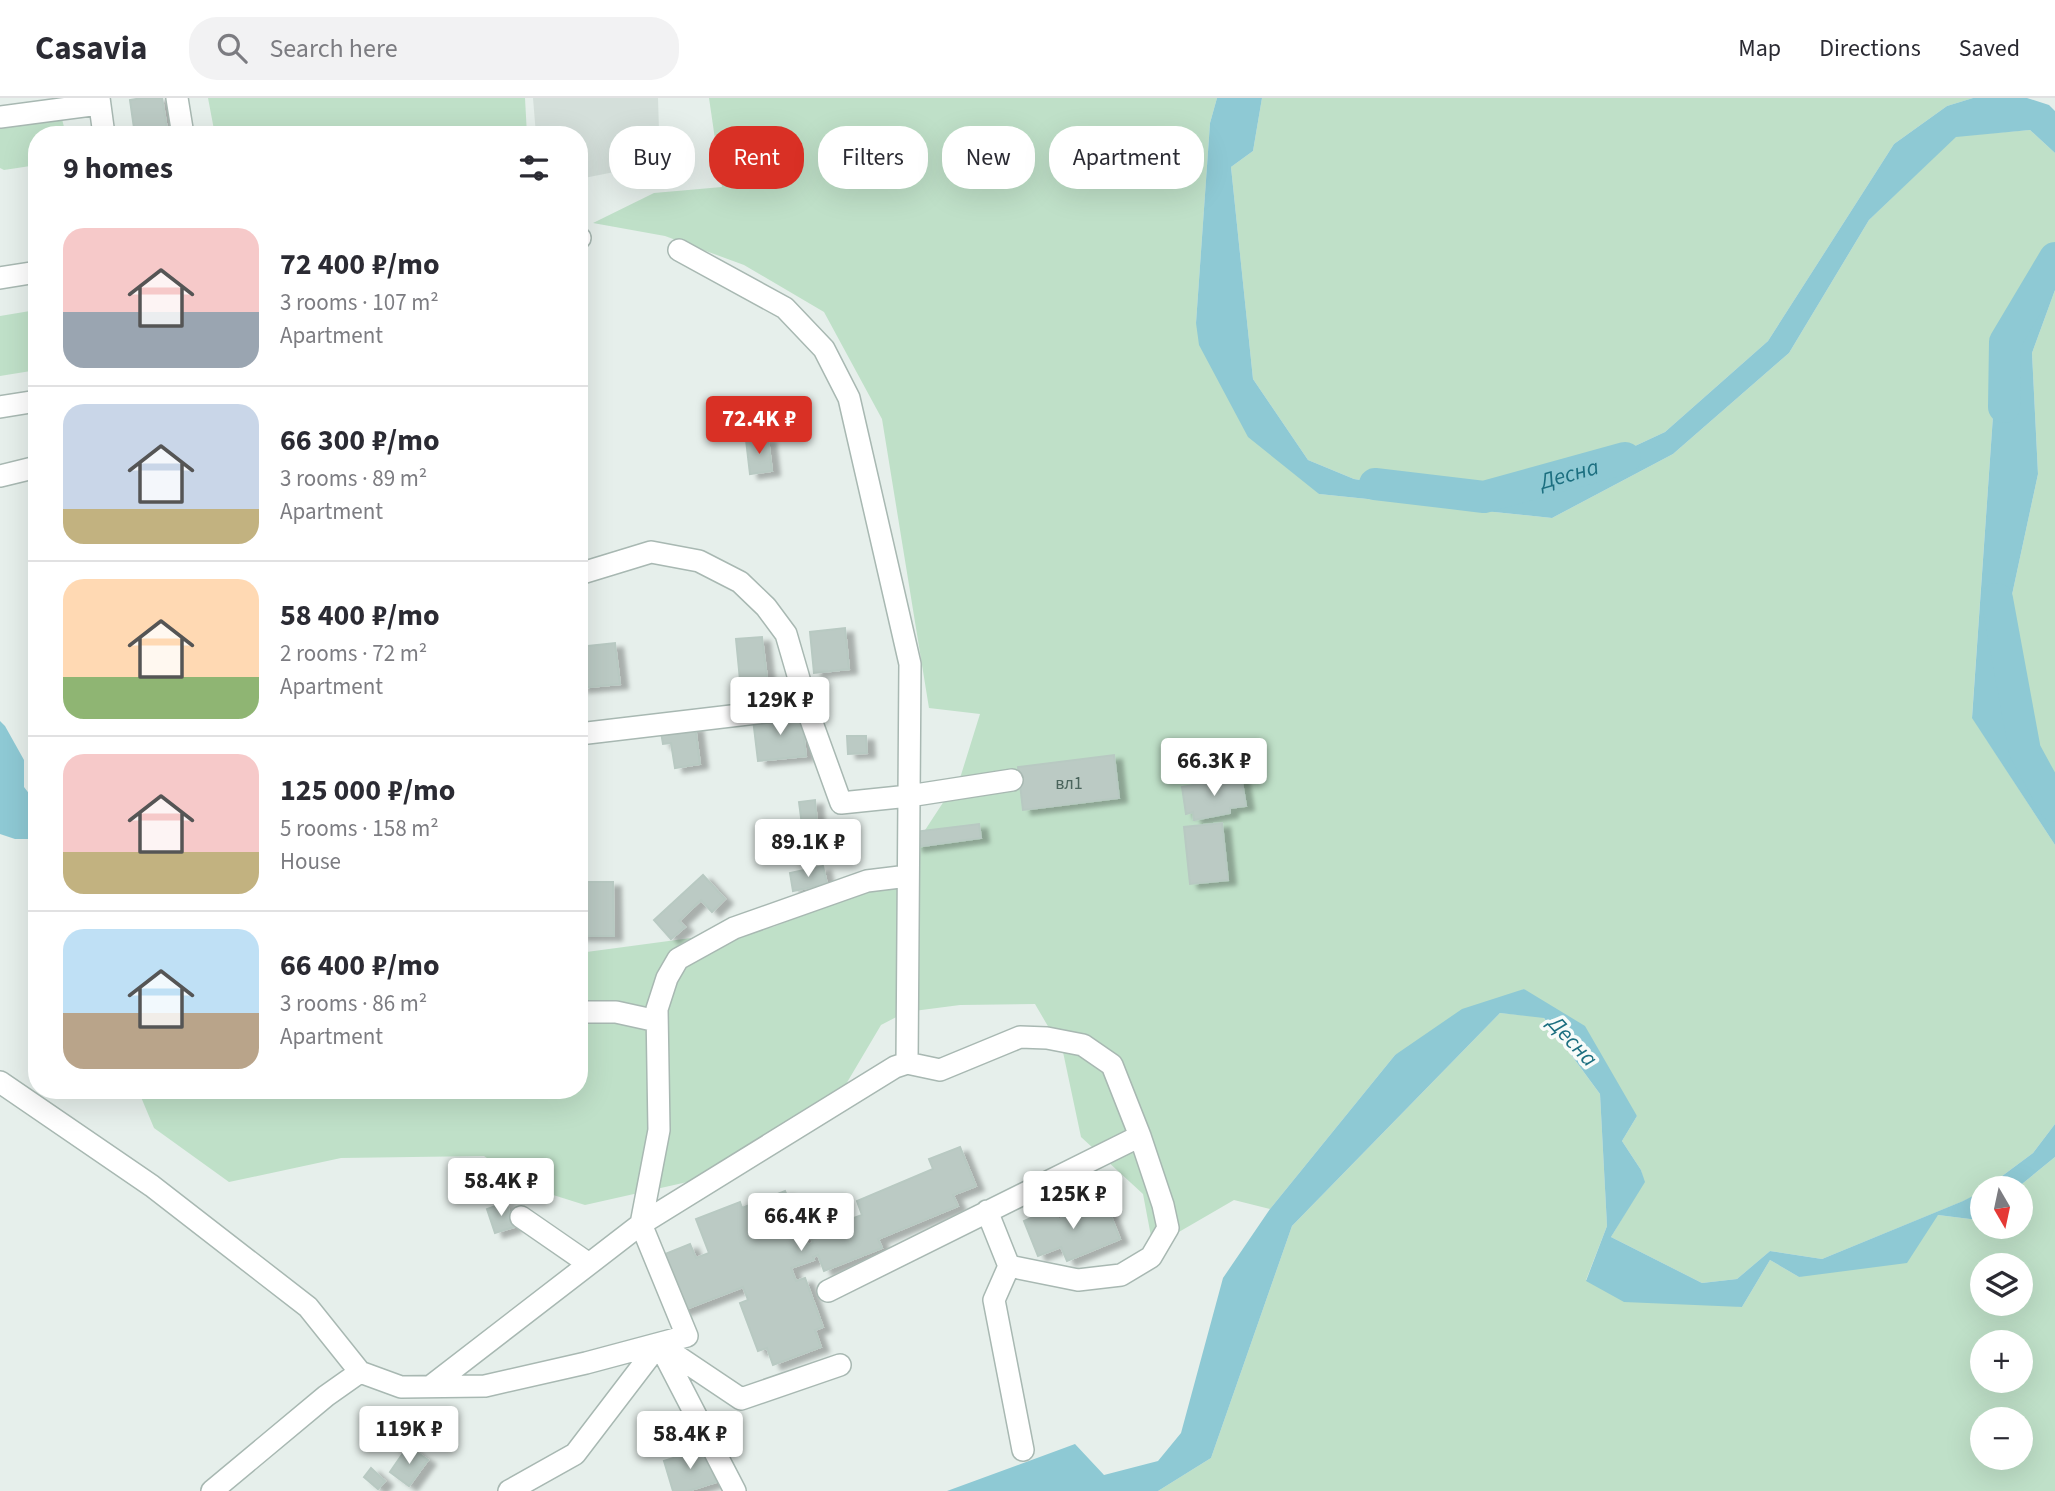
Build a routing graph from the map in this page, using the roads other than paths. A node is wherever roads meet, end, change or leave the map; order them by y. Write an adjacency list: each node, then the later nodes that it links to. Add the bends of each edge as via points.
1 (177, 98): 5 (street)
2 (99, 101): 3 (street); 4 (street)
3 (0, 117)
4 (103, 126)
5 (182, 126)
6 (680, 250): 17 (street, via 785,308 824,349 849,398 910,664)
7 (28, 273): 8 (street)
8 (0, 278)
9 (28, 402): 10 (street)
10 (0, 407)
11 (28, 469): 12 (street)
12 (0, 476)
13 (588, 571): 14 (street, via 651,552 699,561 740,582 786,634)
14 (807, 707): 15 (street); 17 (street, via 841,803)
15 (588, 733)
16 (1012, 780): 17 (street)
17 (909, 796): 18 (street)
18 (908, 876): 20 (street, via 867,881 734,928 678,959 663,988); 21 (street)
19 (588, 1012): 20 (street)
20 (657, 1021): 26 (street, via 659,1130)
21 (907, 1063): 23 (street, via 940,1070 1020,1037 1083,1045 1112,1065); 26 (street)
22 (0, 1082): 32 (street, via 152,1186 308,1307)
23 (1140, 1136): 24 (street); 28 (street, via 1168,1228 1151,1257 1121,1275 1078,1280)
24 (987, 1211): 28 (street); 29 (street)
25 (521, 1217): 27 (street)
26 (641, 1224): 27 (street); 30 (street, via 687,1336)
27 (589, 1264): 33 (street)
28 (1009, 1266): 34 (street, via 994,1300)
29 (828, 1291)
30 (659, 1344): 31 (street, via 741,1399); 33 (street, via 485,1386); 36 (street, via 575,1454); 37 (street)
31 (840, 1366)
32 (360, 1372): 33 (street, via 401,1387); 35 (street)
33 (431, 1386)
34 (1023, 1450)
35 (212, 1491)
36 (509, 1491)
37 (735, 1491)

